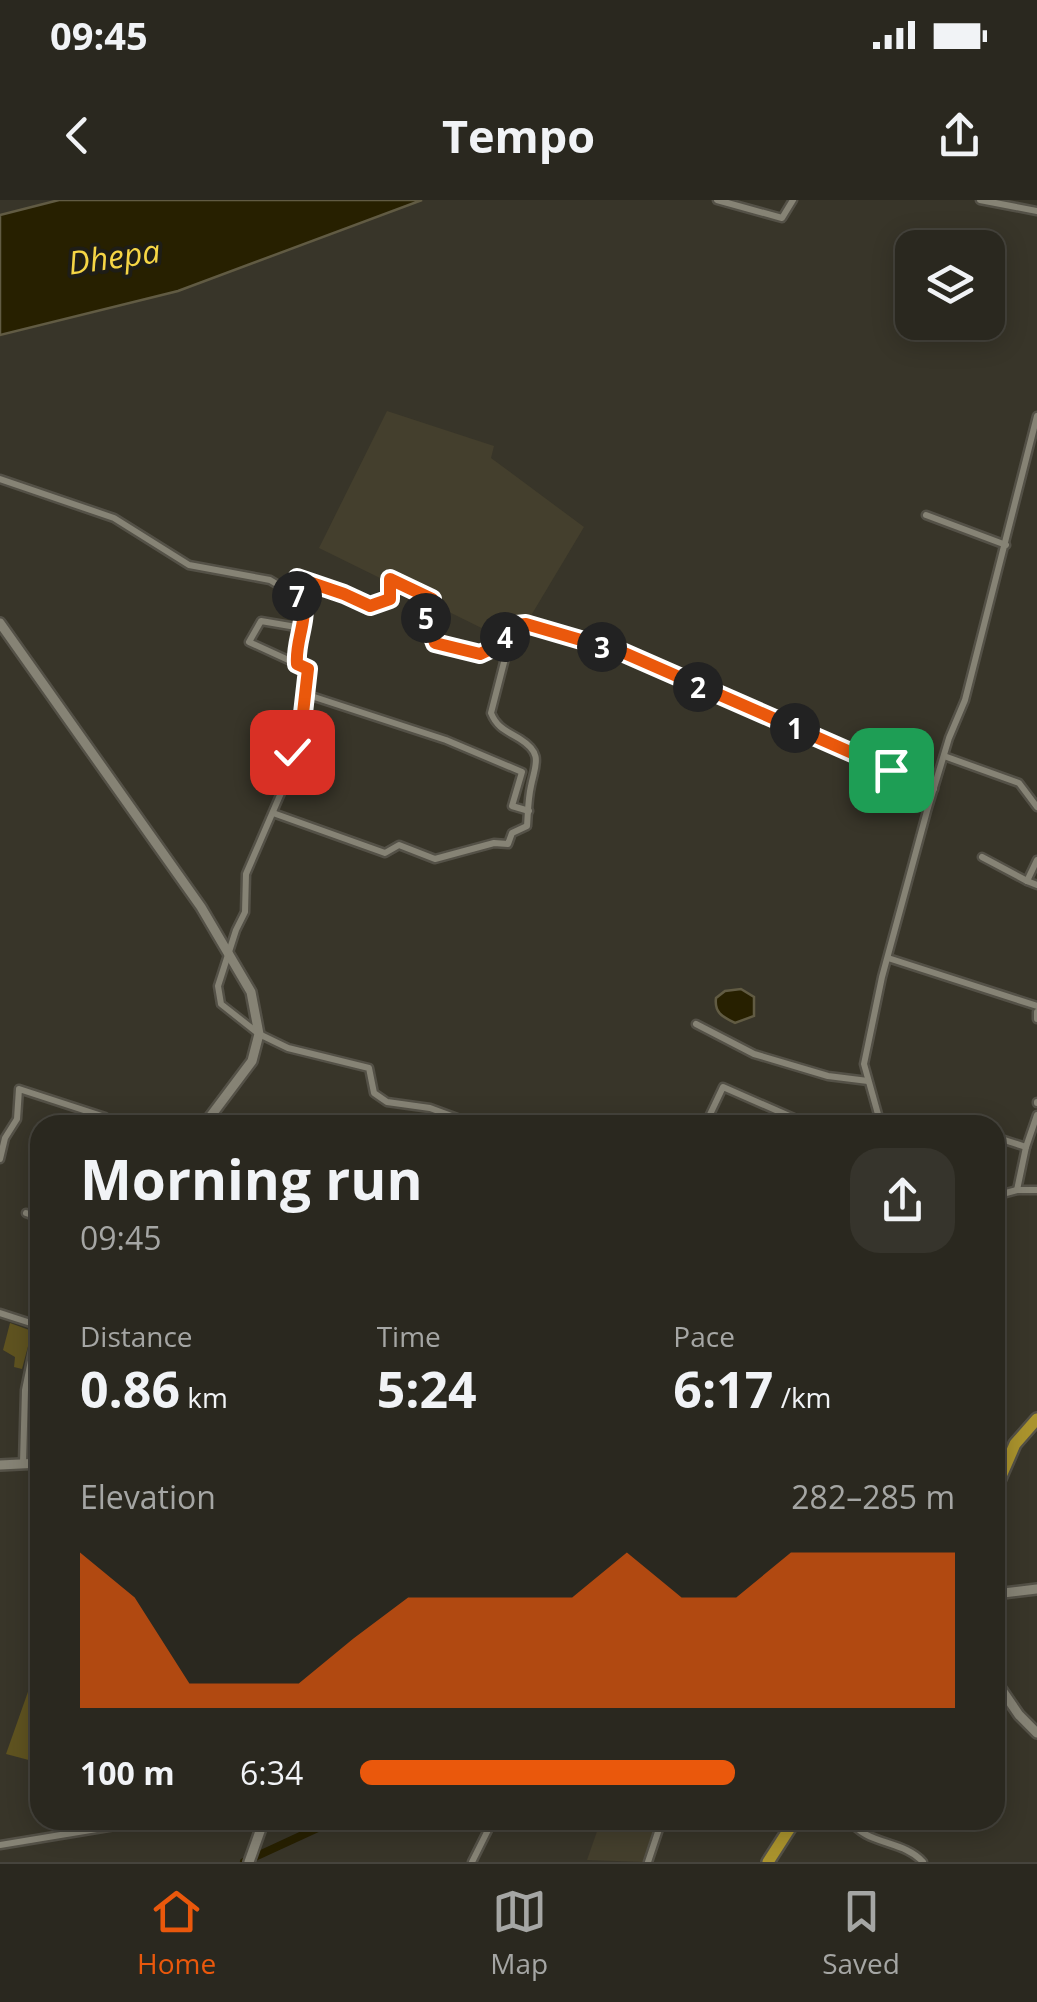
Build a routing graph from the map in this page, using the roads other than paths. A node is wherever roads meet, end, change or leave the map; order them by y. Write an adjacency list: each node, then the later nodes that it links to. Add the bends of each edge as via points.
1 (717, 200): 2 (street, via 782,218)
2 (793, 200)
3 (980, 200): 4 (street)
4 (1037, 212)
5 (1037, 416): 8 (street)
6 (0, 479): 9 (street, via 114,518 189,565 256,576)
7 (926, 515): 8 (street)
8 (1006, 545): 15 (street)
9 (290, 592): 11 (street, via 303,600); 12 (street, via 297,578 370,606 390,599 390,579 432,599 430,634 454,650 488,652)
10 (0, 623): 24 (street)
11 (302, 628): 13 (street); 13 (street, via 262,621 249,642)
12 (512, 629): 16 (street, via 526,624 622,652); 18 (street, via 491,714 535,754)
13 (297, 664): 14 (street, via 308,669)
14 (304, 694): 18 (street, via 522,772 512,806); 19 (street, via 302,722)
15 (944, 756): 16 (street); 17 (street, via 1019,784)
16 (934, 789): 25 (street)
17 (1037, 807)
18 (528, 810): 19 (street, via 527,826 512,833 508,844 435,859 399,845 385,853)
19 (273, 813): 24 (street, via 246,874 245,912)
20 (982, 857): 22 (street)
21 (1037, 860): 22 (street)
22 (1027, 881): 23 (street)
23 (1037, 886)
24 (230, 956): 28 (street, via 251,992); 28 (street, via 218,986 221,1004)
25 (888, 958): 26 (street); 29 (street, via 864,1064)
26 (1037, 1012)
27 (696, 1024): 29 (street, via 754,1054)
28 (259, 1034): 31 (street, via 252,1061); 32 (street, via 369,1068 374,1092 388,1102)
29 (868, 1081): 35 (street)
30 (100, 1115): 39 (street, via 19,1089 16,1119)
31 (212, 1115)
32 (449, 1115)
33 (710, 1115): 34 (street, via 723,1087)
34 (787, 1115)
35 (878, 1115)
36 (1037, 1115): 38 (street)
37 (1005, 1140): 38 (street)
38 (1026, 1147): 40 (street)
39 (0, 1158)
40 (1016, 1190): 41 (street); 42 (street)
41 (1037, 1190)
42 (1005, 1193)
43 (26, 1213): 44 (street)
44 (30, 1214)
45 (0, 1313): 46 (street)
46 (30, 1323)
47 (30, 1367): 49 (street)
48 (1037, 1418): 52 (highway)
49 (23, 1463): 50 (street); 51 (street)
50 (30, 1463)
51 (0, 1466)
52 (1005, 1467)
53 (1037, 1590): 54 (street)
54 (1005, 1593)
55 (1005, 1695): 56 (street)
56 (1037, 1734)
57 (88, 1830): 63 (street)
58 (260, 1830): 64 (street)
59 (489, 1830): 65 (street)
60 (659, 1830): 66 (street)
61 (789, 1830): 67 (highway)
62 (856, 1830): 68 (street, via 913,1850)
63 (0, 1844)
64 (250, 1859)
65 (472, 1862)
66 (648, 1862)
67 (768, 1862)
68 (923, 1862)

